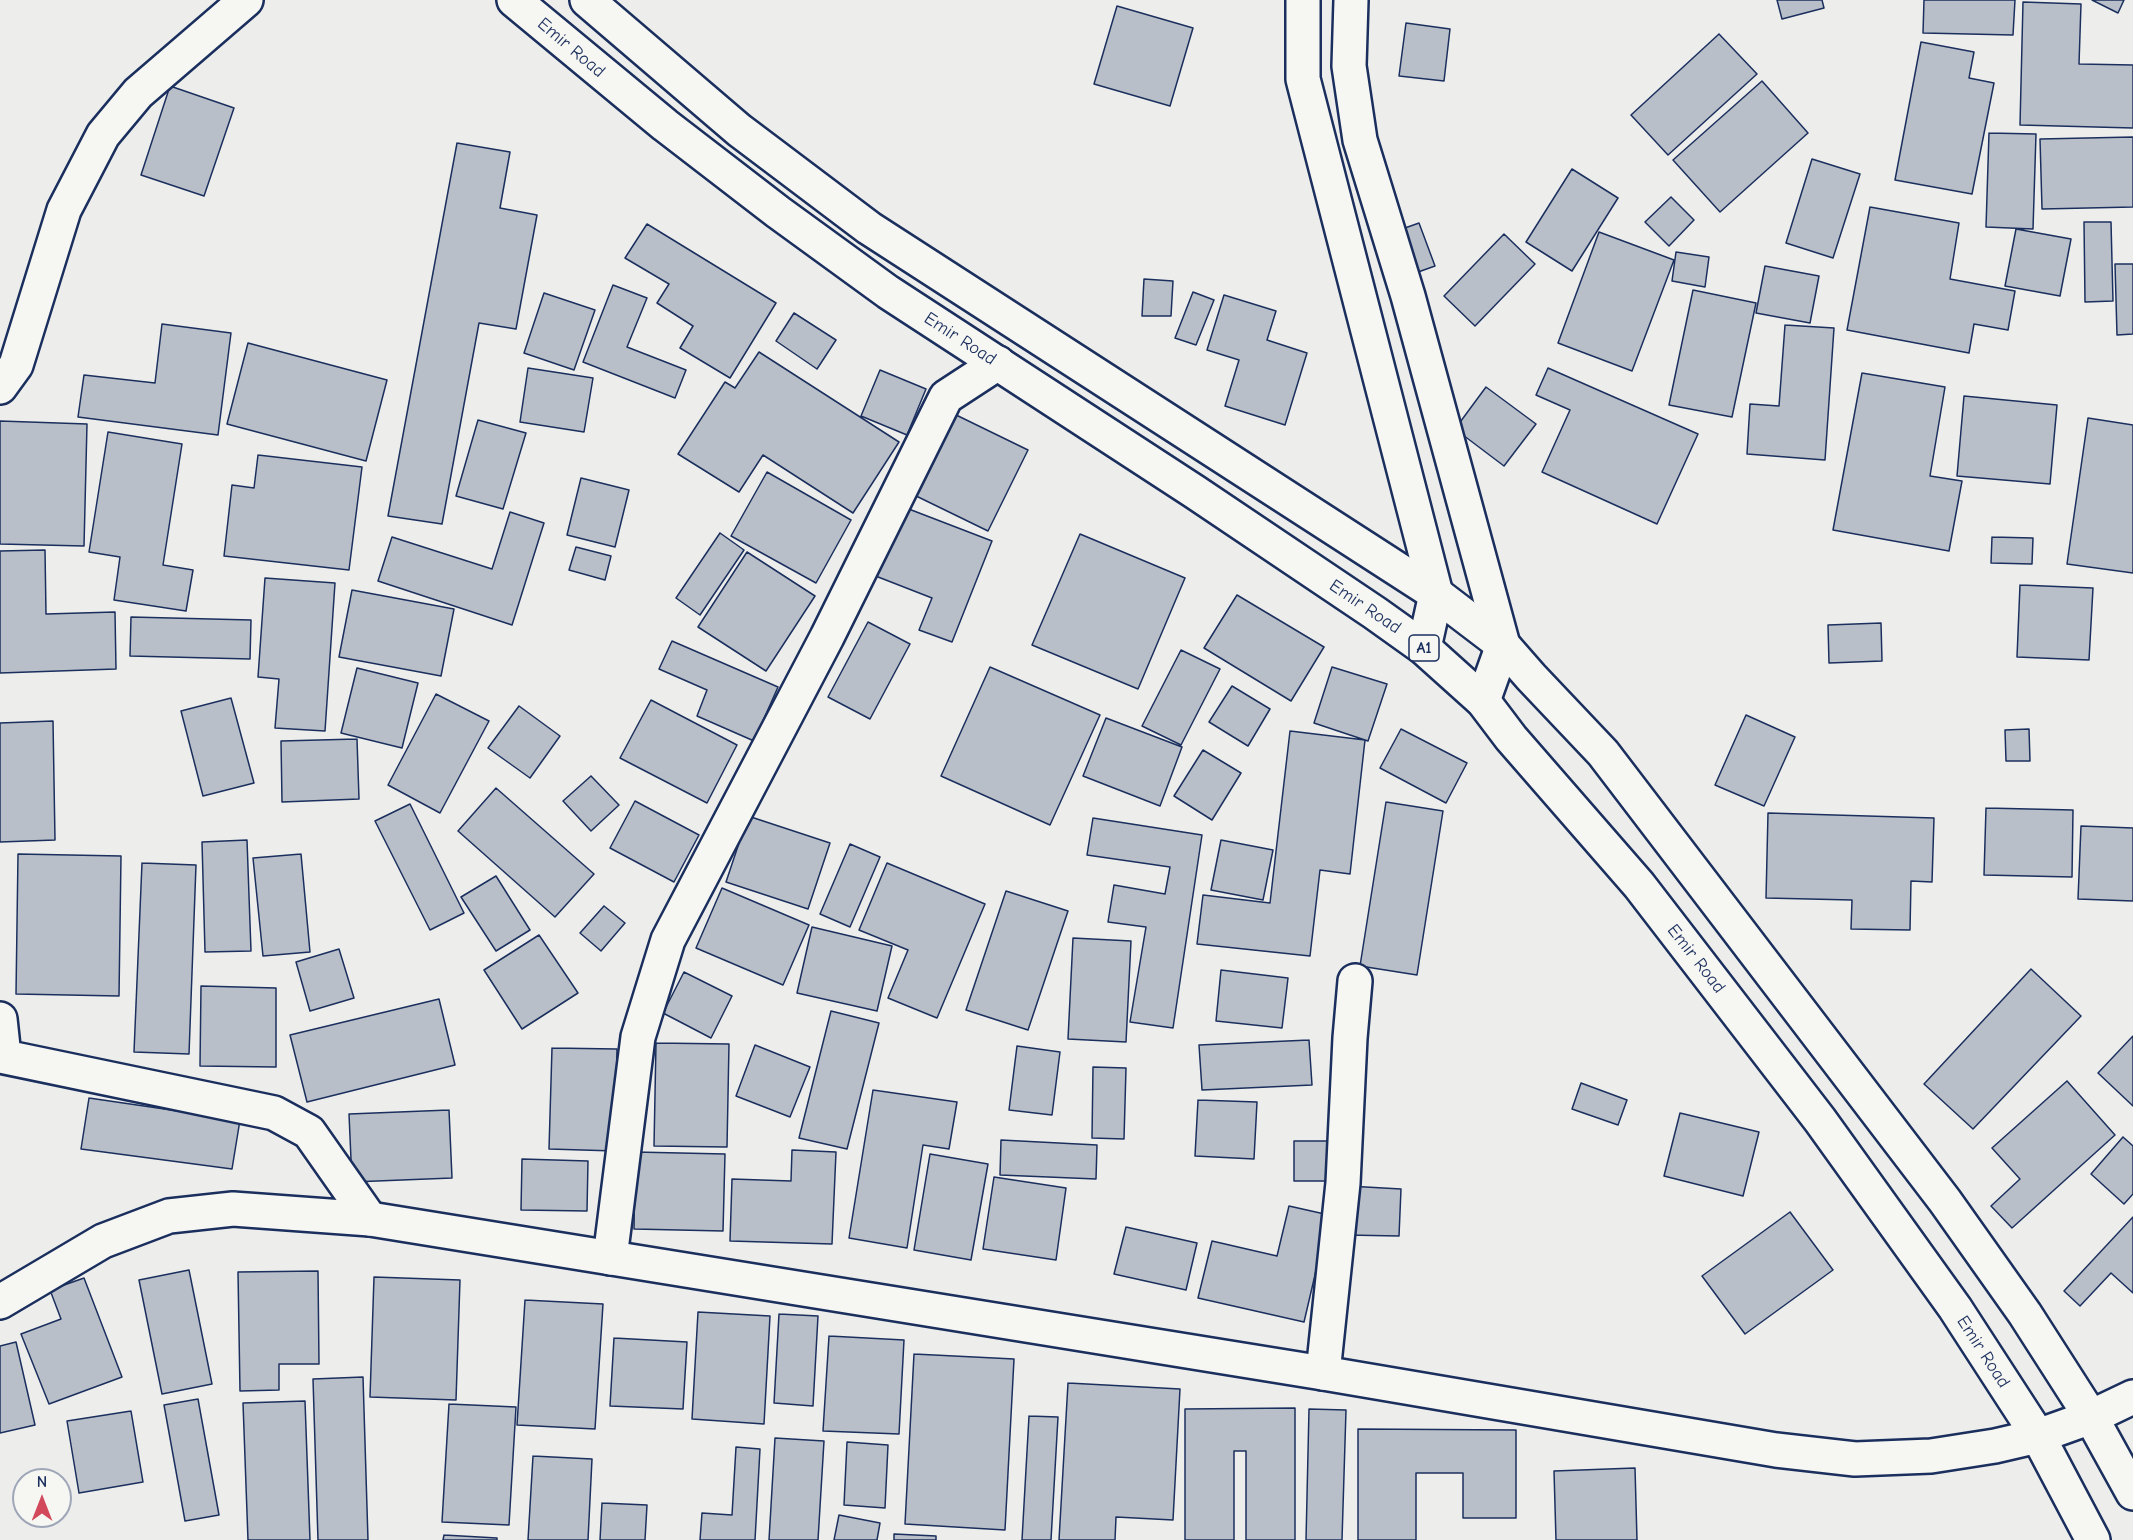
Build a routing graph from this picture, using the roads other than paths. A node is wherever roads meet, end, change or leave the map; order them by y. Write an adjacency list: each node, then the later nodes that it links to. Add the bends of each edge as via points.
1 (246, 0): 7 (main road, via 138,93 103,135 64,210 16,365)
2 (514, 0): 6 (main road, Emir Road / A1, via 778,212 888,292)
3 (587, 0): 8 (main road, via 739,130 869,228)
4 (1303, 0): 8 (main road, via 1303,79)
5 (1351, 0): 9 (main road, via 1349,66 1360,140 1408,296)
6 (998, 363): 10 (main road, Emir Road / A1); 16 (main road, via 946,398 827,637 668,940 638,1037)
7 (0, 387)
8 (1436, 594): 9 (main road); 10 (main road)
9 (1503, 645): 11 (main road); 20 (main road, via 1603,753 1931,1182 2025,1314)
10 (1424, 648): 11 (main road, Emir Road / A1)
11 (1483, 702): 21 (main road, Emir Road / A1, via 1639,885 1820,1119 1954,1308)
12 (1355, 981): 18 (main road, via 1343,1183)
13 (0, 1019): 14 (main road)
14 (2, 1056): 15 (main road, via 274,1113 309,1132)
15 (370, 1219): 16 (main road); 17 (main road, via 233,1209 169,1216 104,1241)
16 (610, 1258): 18 (main road)
17 (0, 1302)
18 (1323, 1373): 21 (main road, via 1776,1450 1855,1459 1931,1456)
19 (2133, 1397): 20 (main road)
20 (2091, 1417): 21 (main road); 22 (main road)
21 (2038, 1436): 23 (main road, Emir Road / A1)
22 (2133, 1493)
23 (2093, 1540)

